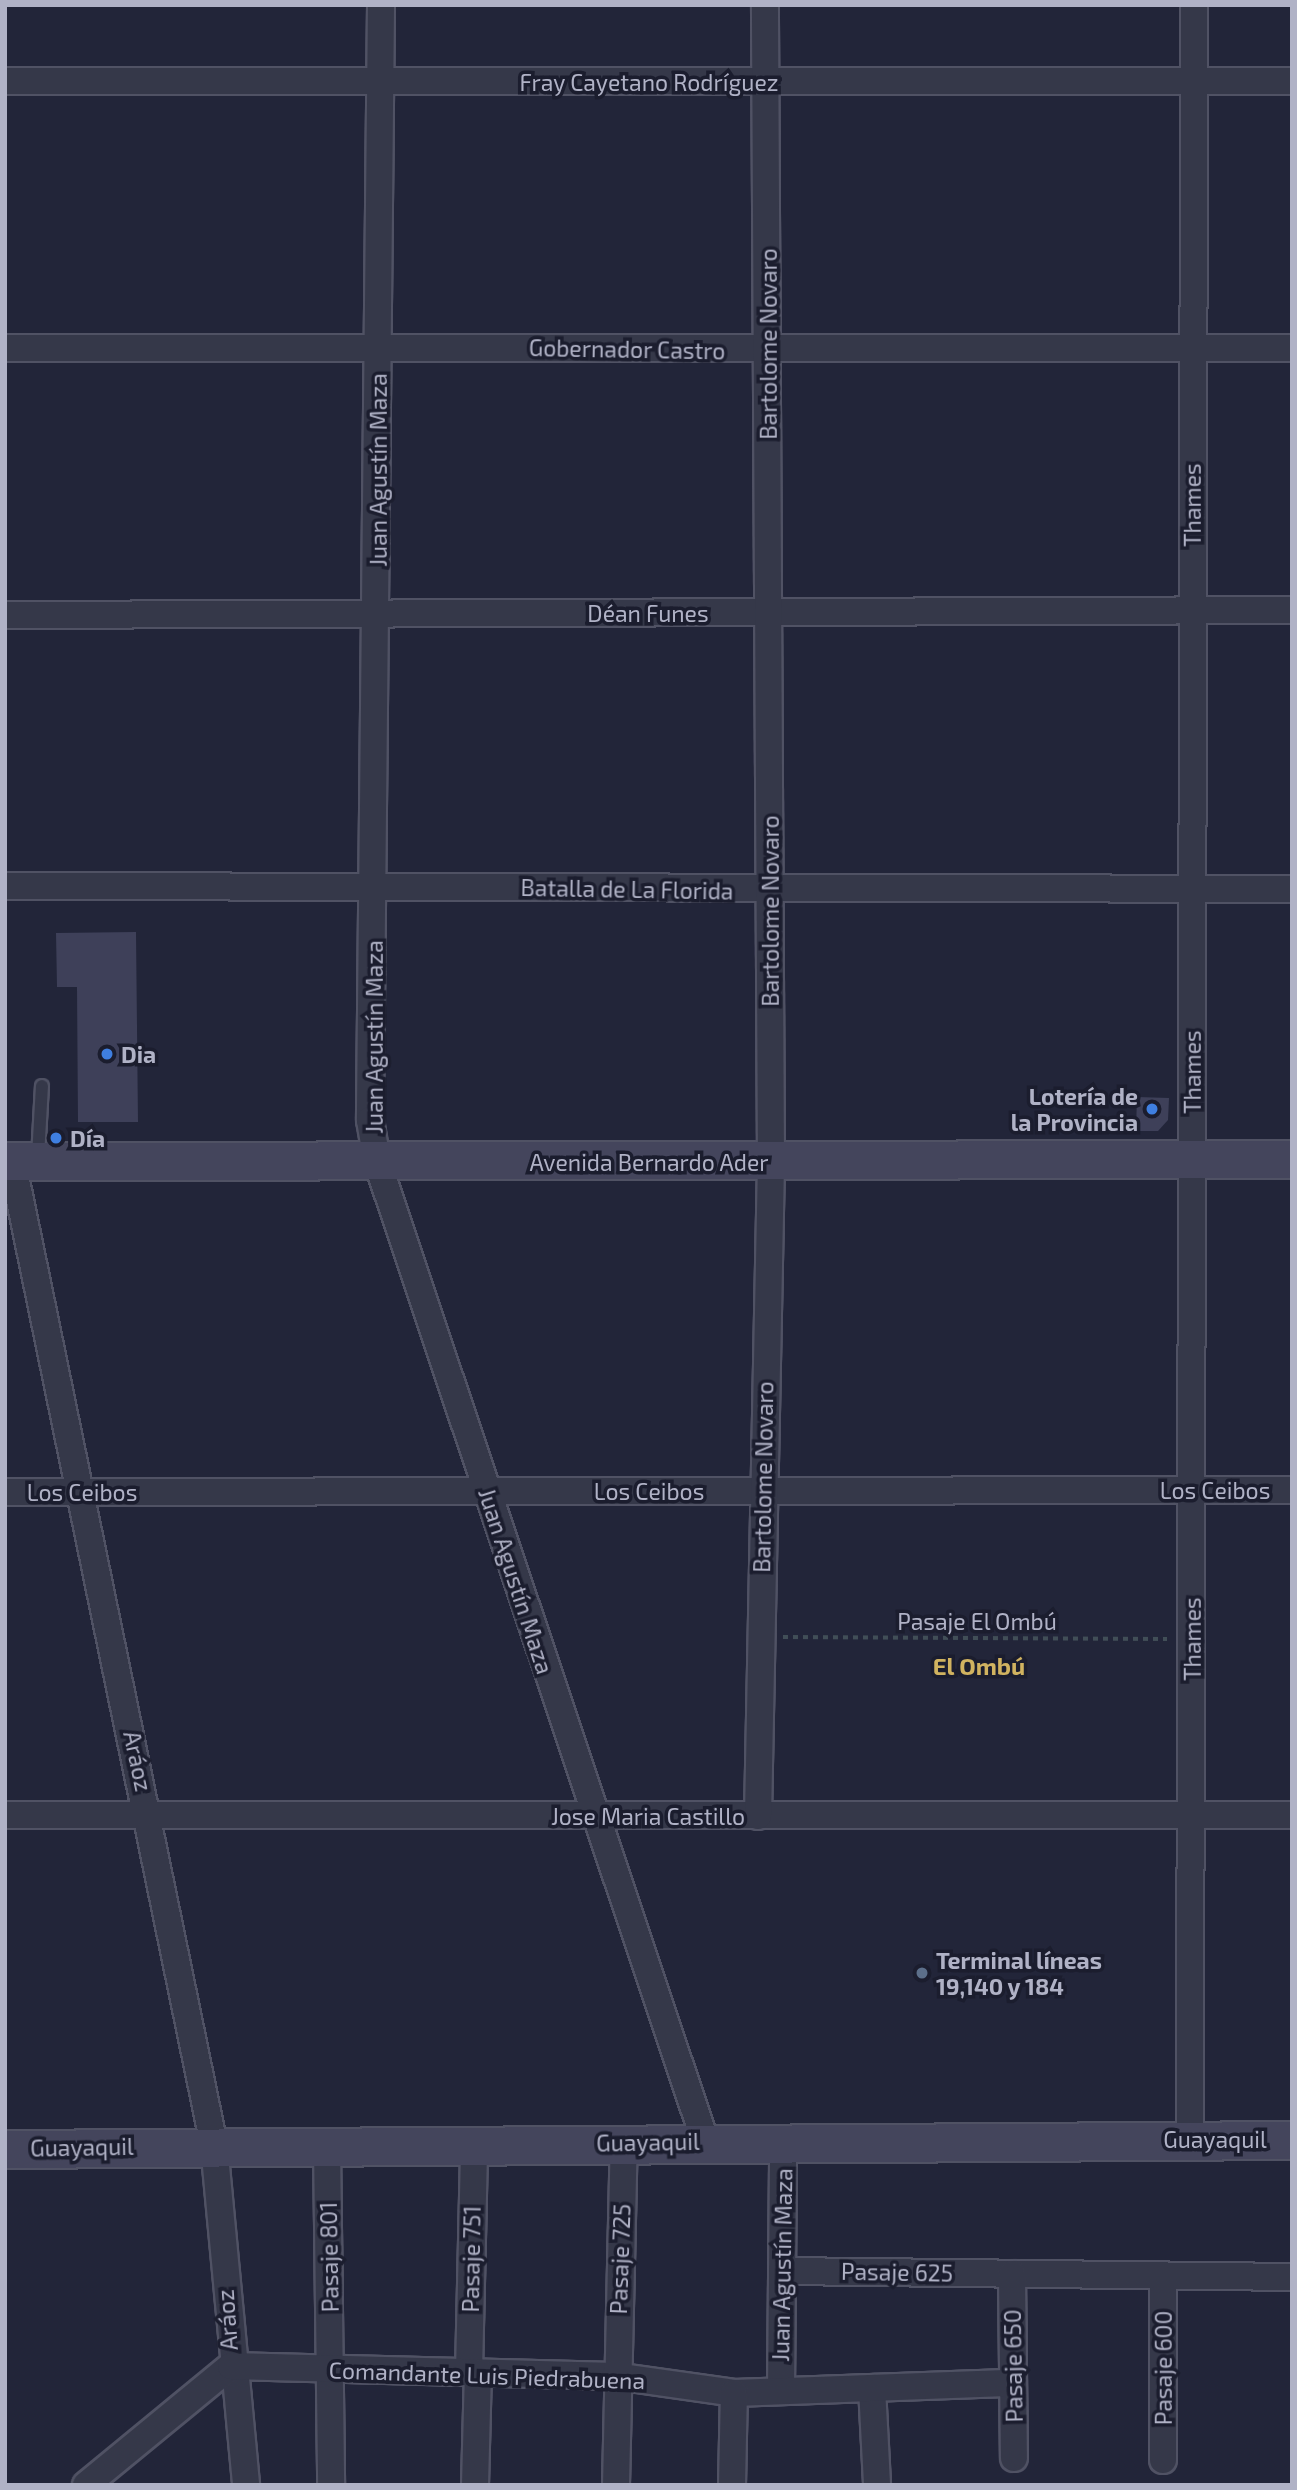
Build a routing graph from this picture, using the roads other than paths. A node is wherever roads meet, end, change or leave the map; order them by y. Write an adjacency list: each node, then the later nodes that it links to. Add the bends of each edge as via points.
1 (381, 5): 7 (street, Juan Agustín Maza)
2 (765, 5): 8 (street, Bartolome Novaro)
3 (1194, 5): 5 (street, Thames)
4 (5, 81): 7 (street, Fray Cayetano Rodríguez)
5 (1192, 81): 6 (street, Fray Cayetano Rodríguez); 8 (street, Fray Cayetano Rodríguez); 12 (street, Thames)
6 (1292, 81)
7 (380, 82): 8 (street, Fray Cayetano Rodríguez); 9 (street, Juan Agustín Maza)
8 (767, 83): 13 (street, Bartolome Novaro)
9 (378, 346): 10 (street, Gobernador Castro); 13 (street, Gobernador Castro); 17 (street, Juan Agustín Maza)
10 (5, 348)
11 (1292, 348): 12 (street, Gobernador Castro)
12 (1192, 349): 13 (street, Gobernador Castro); 15 (street, Thames)
13 (768, 351): 16 (street, Bartolome Novaro)
14 (1292, 610): 15 (street, Déan Funes)
15 (1192, 611): 16 (street, Déan Funes); 21 (street, Thames)
16 (769, 612): 17 (street, Déan Funes); 23 (street, Bartolome Novaro)
17 (377, 614): 18 (street, Déan Funes); 20 (street, Juan Agustín Maza)
18 (5, 615)
19 (5, 886): 20 (street, Batalla de La Florida)
20 (374, 886): 23 (street, Batalla de La Florida); 28 (street, Juan Agustín Maza, via 370,1120)
21 (1192, 889): 22 (street, Batalla de La Florida); 23 (street, Batalla de La Florida); 25 (street, Thames)
22 (1292, 889)
23 (770, 890): 29 (street, Bartolome Novaro)
24 (42, 1086): 27 (lane)
25 (1192, 1160): 26 (street, Avenida Bernardo Ader); 29 (street, Avenida Bernardo Ader); 30 (street, Thames)
26 (1292, 1160)
27 (18, 1161): 28 (street, Avenida Bernardo Ader); 34 (street, Aráoz)
28 (377, 1161): 29 (street, Avenida Bernardo Ader); 35 (street, Juan Agustín Maza)
29 (771, 1163): 32 (street, Bartolome Novaro)
30 (1192, 1490): 31 (street, Los Ceibos); 32 (street, Los Ceibos); 37 (street, Thames)
31 (1292, 1490)
32 (761, 1491): 35 (street, Los Ceibos); 41 (street, Bartolome Novaro)
33 (5, 1492): 34 (street, Los Ceibos)
34 (81, 1492): 35 (street, Los Ceibos); 39 (street, Aráoz)
35 (487, 1492): 40 (street, Juan Agustín Maza)
36 (5, 1815): 39 (street, Jose Maria Castillo)
37 (1192, 1815): 38 (street, Jose Maria Castillo); 41 (street, Jose Maria Castillo); 42 (street, Thames)
38 (1292, 1815)
39 (149, 1816): 40 (street, Jose Maria Castillo); 47 (street, Aráoz)
40 (592, 1816): 41 (street, Jose Maria Castillo); 46 (street, Juan Agustín Maza)
41 (758, 1816)
42 (1190, 2139): 43 (street, Guayaquil); 44 (street, Guayaquil)
43 (783, 2140): 46 (street, Guayaquil); 51 (street, Juan Agustín Maza)
44 (1292, 2140)
45 (624, 2141): 46 (street, Guayaquil); 49 (street, Guayaquil); 58 (street, Pasaje 725)
46 (705, 2141)
47 (215, 2145): 48 (street, Guayaquil); 50 (street, Guayaquil); 55 (street, Aráoz)
48 (327, 2145): 49 (street, Guayaquil); 56 (street, Pasaje 801)
49 (474, 2145): 57 (street, Pasaje 751)
50 (5, 2149)
51 (782, 2271): 52 (street, Pasaje 625); 61 (street, Juan Agustín Maza)
52 (1012, 2274): 53 (street); 59 (street, Pasaje 650)
53 (1163, 2277): 54 (street); 64 (street, Pasaje 600)
54 (1292, 2277)
55 (231, 2366): 56 (street, Comandante Luis Piedrabuena); 65 (street); 66 (street, Aráoz, via 245,2428)
56 (332, 2368): 57 (street, Comandante Luis Piedrabuena); 67 (street, Pasaje 801)
57 (474, 2372): 58 (street, Comandante Luis Piedrabuena); 68 (street, Pasaje 751)
58 (615, 2376): 62 (street, Comandante Luis Piedrabuena); 69 (street, Pasaje 725)
59 (1013, 2383): 60 (street, Comandante Luis Piedrabuena); 63 (street, Pasaje 650)
60 (873, 2388): 61 (street, Comandante Luis Piedrabuena); 71 (street)
61 (781, 2391): 62 (street, Comandante Luis Piedrabuena)
62 (734, 2393): 70 (street)
63 (1014, 2458)
64 (1163, 2460)
65 (86, 2485)
66 (246, 2485)
67 (331, 2485)
68 (475, 2485)
69 (616, 2485)
70 (732, 2485)
71 (877, 2485)

